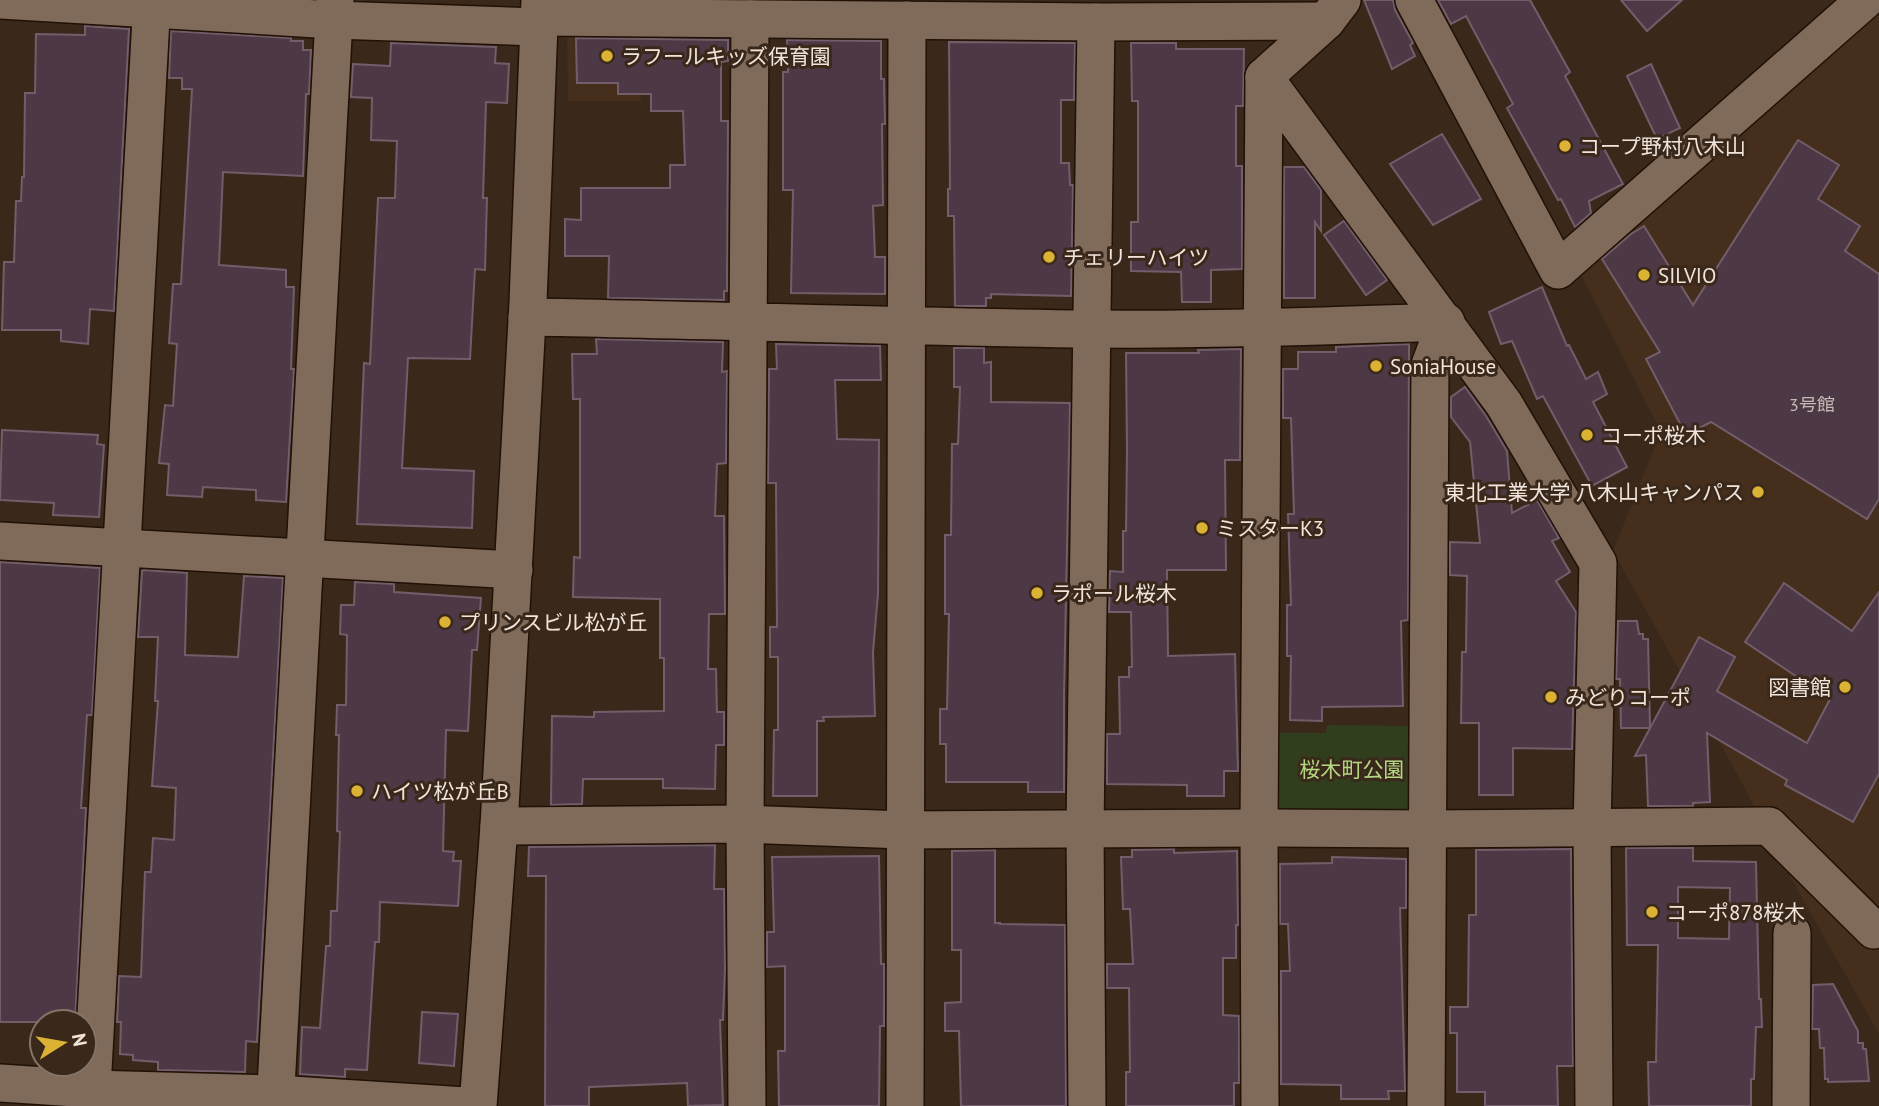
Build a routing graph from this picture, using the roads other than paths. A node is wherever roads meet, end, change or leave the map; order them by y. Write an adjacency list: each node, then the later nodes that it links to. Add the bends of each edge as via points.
1 (0, 0): 4 (street)
2 (1414, 0): 3 (street, via 1558,270)
3 (1865, 0)
4 (152, 5): 5 (street); 19 (street)
5 (335, 10): 7 (street); 20 (street)
6 (1334, 10): 10 (street); 11 (street)
7 (540, 15): 8 (street); 12 (street)
8 (750, 19): 9 (street); 13 (street)
9 (907, 20): 10 (street); 15 (street)
10 (1096, 22): 16 (street)
11 (1264, 77): 14 (street); 17 (street)
12 (527, 317): 13 (street); 21 (street)
13 (748, 320): 15 (street); 22 (street)
14 (1446, 322): 17 (street); 25 (street, via 1504,404 1598,563); 27 (street, via 1430,365)
15 (908, 324): 16 (street); 28 (street)
16 (1092, 329): 17 (street); 26 (street)
17 (1261, 329): 24 (street)
18 (0, 541): 19 (street)
19 (123, 550): 20 (street); 32 (street)
20 (304, 558): 21 (street); 33 (street)
21 (514, 570): 23 (street)
22 (745, 824): 23 (street); 28 (street); 36 (street)
23 (499, 826): 35 (street)
24 (1259, 828): 26 (street); 27 (street); 39 (street)
25 (1592, 828): 27 (street); 29 (street, via 1769,826); 41 (street)
26 (1085, 829): 28 (street); 38 (street)
27 (1427, 829): 40 (street)
28 (904, 830): 37 (street)
29 (1874, 930)
30 (1792, 933): 42 (street)
31 (0, 1083): 32 (street)
32 (91, 1097): 33 (street)
33 (275, 1100): 34 (street)
34 (466, 1106)
35 (478, 1106)
36 (747, 1106)
37 (905, 1106)
38 (1087, 1106)
39 (1260, 1106)
40 (1426, 1106)
41 (1594, 1106)
42 (1791, 1106)

